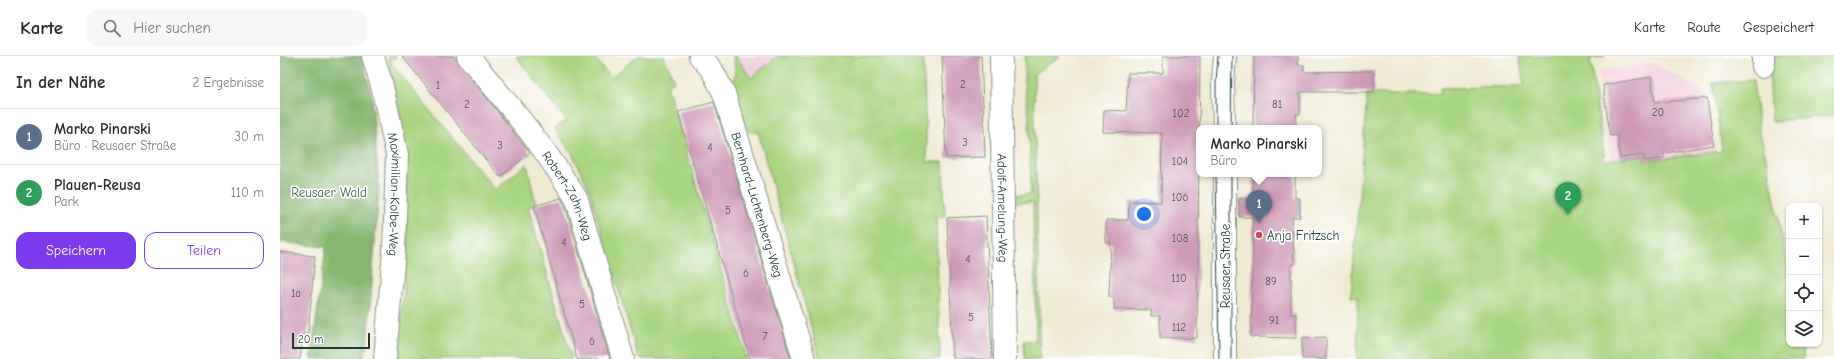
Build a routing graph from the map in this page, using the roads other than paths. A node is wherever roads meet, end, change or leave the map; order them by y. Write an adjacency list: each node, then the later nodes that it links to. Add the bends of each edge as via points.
1 (373, 56): 8 (street, Maximilian-Kolbe-Weg, via 397,154 394,251)
2 (468, 56): 9 (street, Robert-Zahn-Weg, via 516,114 577,200)
3 (700, 56): 10 (street, Bernhard-Lichtenberg-Weg, via 712,70 724,92)
4 (1001, 56): 11 (street, Adolf-Amelung-Weg)
5 (1225, 56): 6 (street)
6 (1224, 125)
7 (1225, 177): 12 (street, Reusaer Straße)
8 (385, 359)
9 (623, 359)
10 (804, 359)
11 (1005, 359)
12 (1225, 359)

